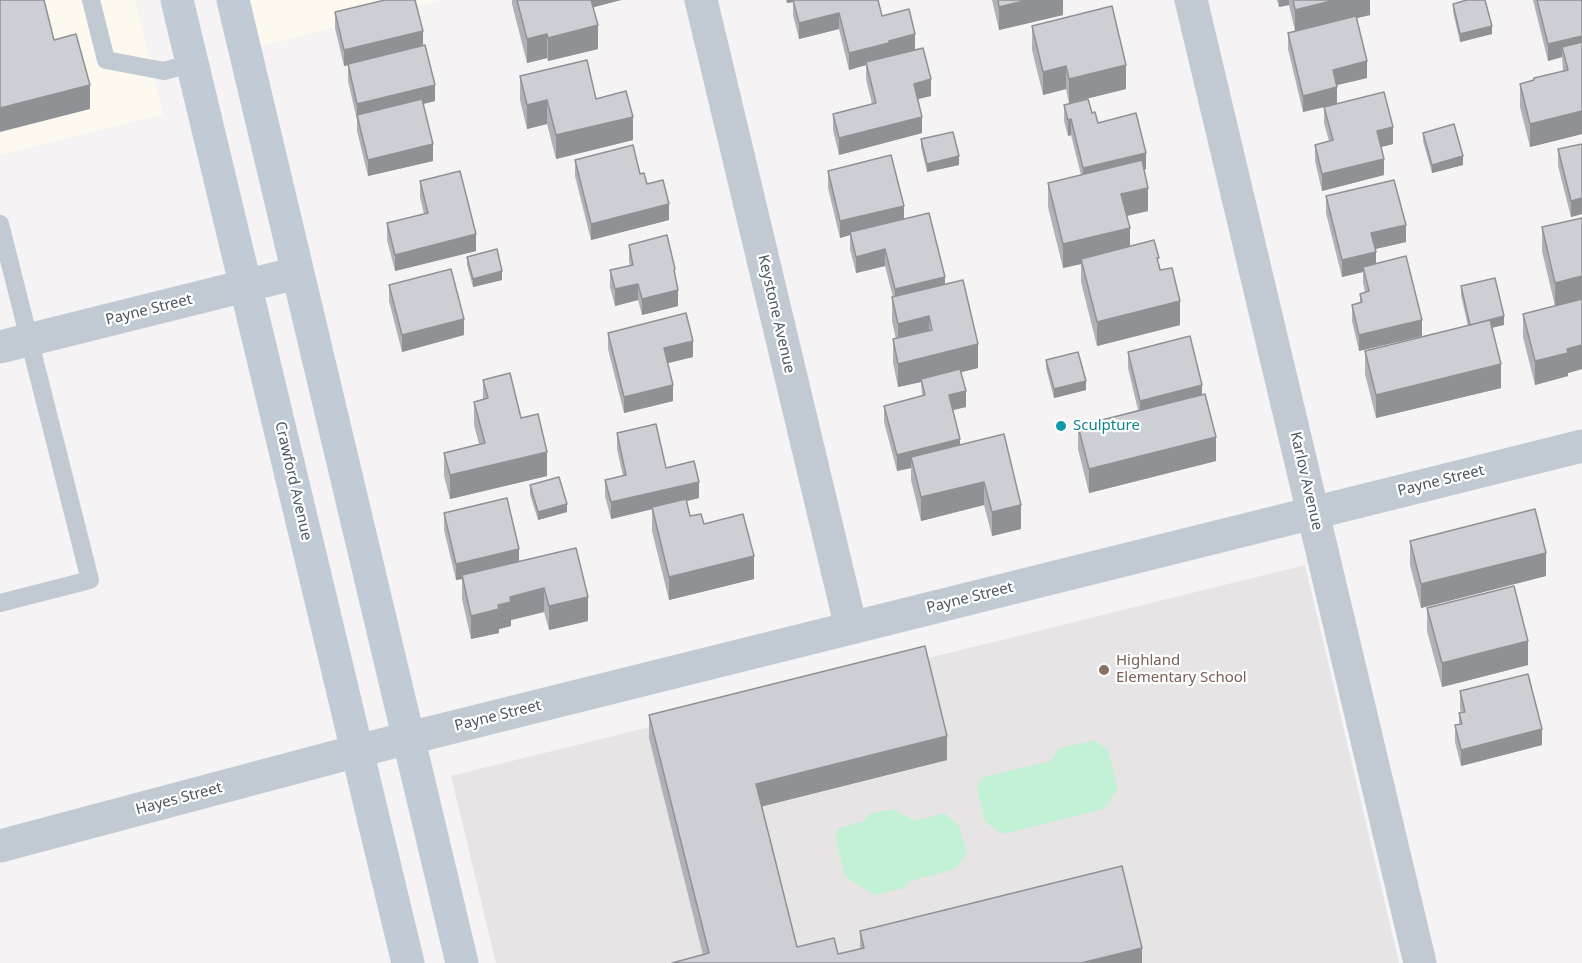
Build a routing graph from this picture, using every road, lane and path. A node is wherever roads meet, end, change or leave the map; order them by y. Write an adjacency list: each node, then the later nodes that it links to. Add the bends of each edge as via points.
1 (91, 0): 6 (lane, via 106,60 164,71)
2 (177, 0): 6 (main road, Crawford Avenue)
3 (233, 0): 8 (main road)
4 (701, 0): 14 (street, Keystone Avenue)
5 (1191, 0): 12 (street, Karlov Avenue)
6 (192, 63): 9 (main road, Crawford Avenue)
7 (0, 224): 10 (lane)
8 (297, 273): 9 (street, Payne Street); 15 (main road)
9 (246, 286): 10 (street, Payne Street); 16 (main road, Crawford Avenue)
10 (15, 344): 13 (lane, via 90,579)
11 (1582, 446): 12 (street, Payne Street)
12 (1313, 513): 14 (street, Payne Street); 20 (street, Karlov Avenue)
13 (0, 603)
14 (851, 628): 15 (street, Payne Street)
15 (408, 738): 16 (street, Payne Street); 19 (main road)
16 (357, 751): 17 (street, Hayes Street); 18 (main road, Crawford Avenue)
17 (0, 846)
18 (408, 963)
19 (462, 963)
20 (1420, 963)

